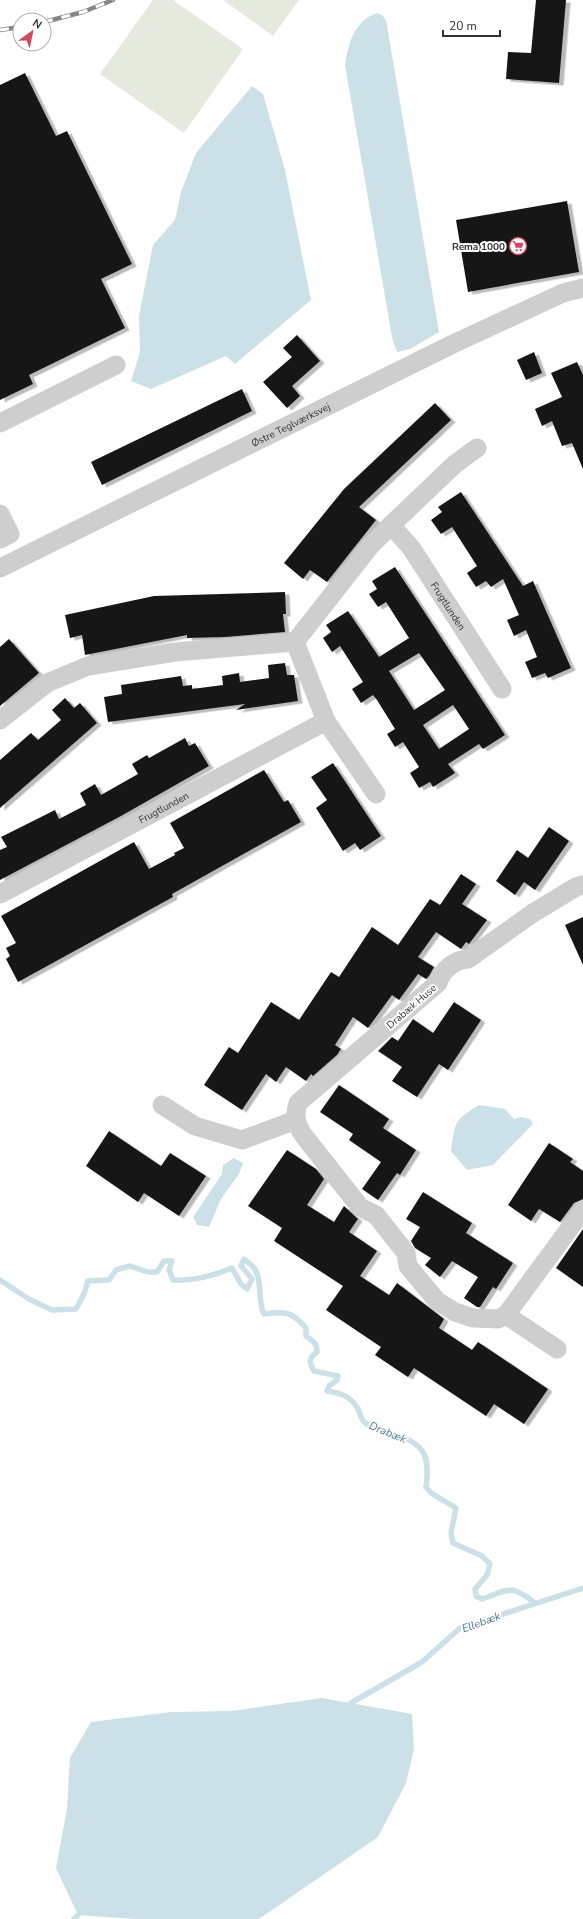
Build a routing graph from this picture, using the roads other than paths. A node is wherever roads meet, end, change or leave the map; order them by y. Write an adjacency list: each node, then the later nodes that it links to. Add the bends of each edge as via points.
1 (583, 288): 8 (street, Østre Teglværksvej, via 563,293 453,344)
2 (116, 365): 3 (street)
3 (0, 423)
4 (477, 448): 6 (street, via 455,464)
5 (0, 514): 7 (street, via 10,534)
6 (391, 525): 9 (street, via 371,545); 10 (street, Frugtlunden, via 412,549)
7 (0, 539)
8 (0, 568)
9 (295, 642): 11 (street, via 175,652 88,666 47,683); 12 (street)
10 (502, 689)
11 (0, 720)
12 (326, 721): 13 (street); 15 (street, Frugtlunden)
13 (376, 794)
14 (583, 885): 17 (street, Drabæk Huse, via 533,913 468,958 458,959 441,973 438,983 298,1103)
15 (0, 894)
16 (162, 1105): 17 (street, via 195,1126 242,1140)
17 (296, 1120): 19 (street, via 304,1136 360,1207 376,1215 406,1253 408,1266 437,1301 455,1312 473,1318 498,1319)
18 (583, 1210): 19 (street)
19 (506, 1314): 20 (street)
20 (557, 1349)

